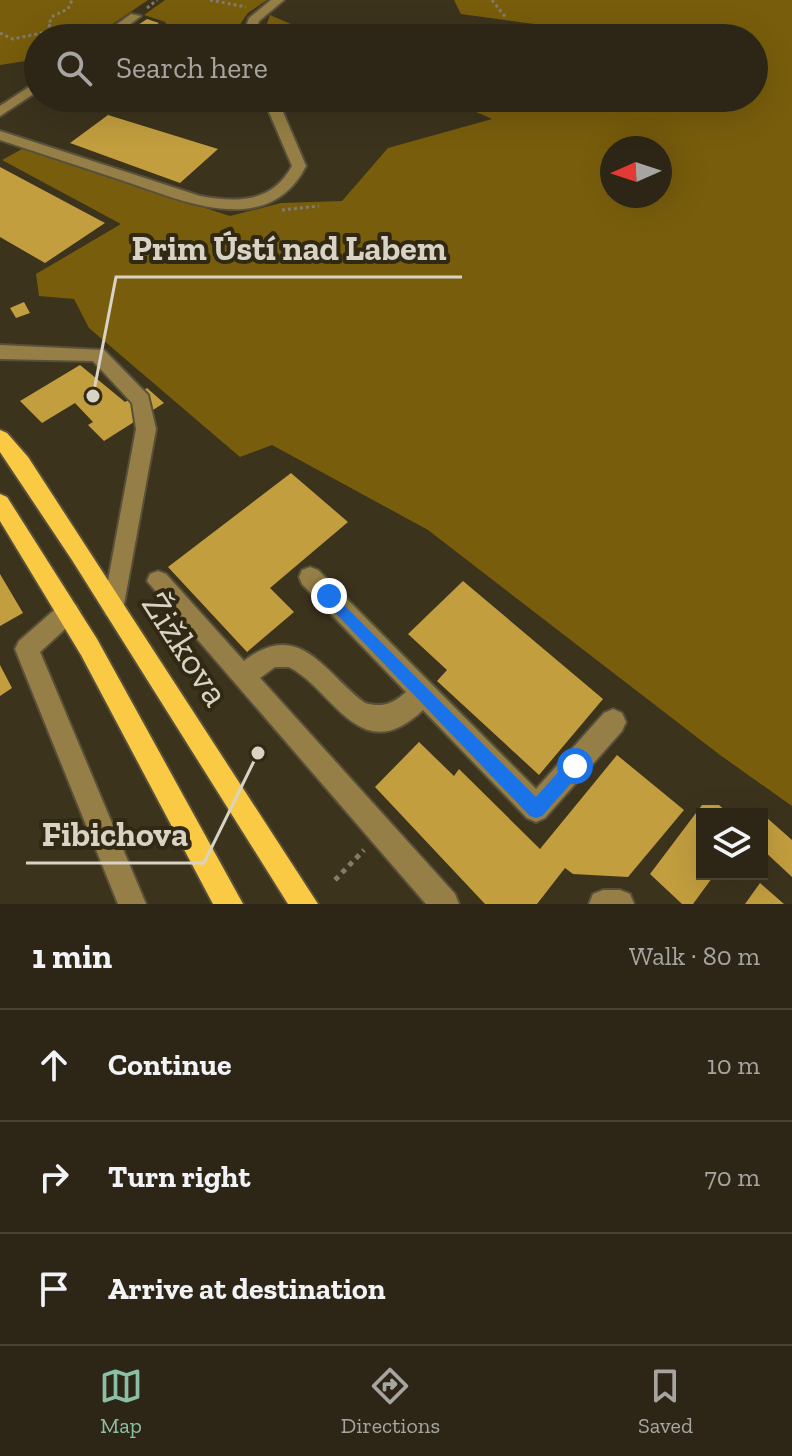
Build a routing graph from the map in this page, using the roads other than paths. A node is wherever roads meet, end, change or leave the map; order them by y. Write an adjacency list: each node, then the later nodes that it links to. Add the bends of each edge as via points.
1 (278, 0): 4 (street)
2 (135, 16): 3 (street)
3 (124, 24)
4 (252, 24)
5 (24, 95): 6 (street)
6 (0, 112)
7 (276, 112): 8 (street, via 299,166 283,192 252,205 197,200)
8 (0, 135)
9 (0, 352): 14 (street, via 98,355 141,400 146,429)
10 (0, 438): 14 (main road, Žižkova)
11 (0, 503): 15 (main road)
12 (310, 577): 17 (street)
13 (158, 581): 16 (street)
14 (114, 608): 21 (main road, Žižkova)
15 (68, 612): 19 (street, via 27,649); 20 (main road)
16 (243, 677): 17 (street, via 271,656 287,654 304,662 349,708 370,718 394,716); 22 (street)
17 (423, 693): 18 (street, via 536,809)
18 (613, 722)
19 (132, 904)
20 (229, 904)
21 (304, 904)
22 (445, 904)
23 (603, 904): 24 (street)
24 (620, 904)

